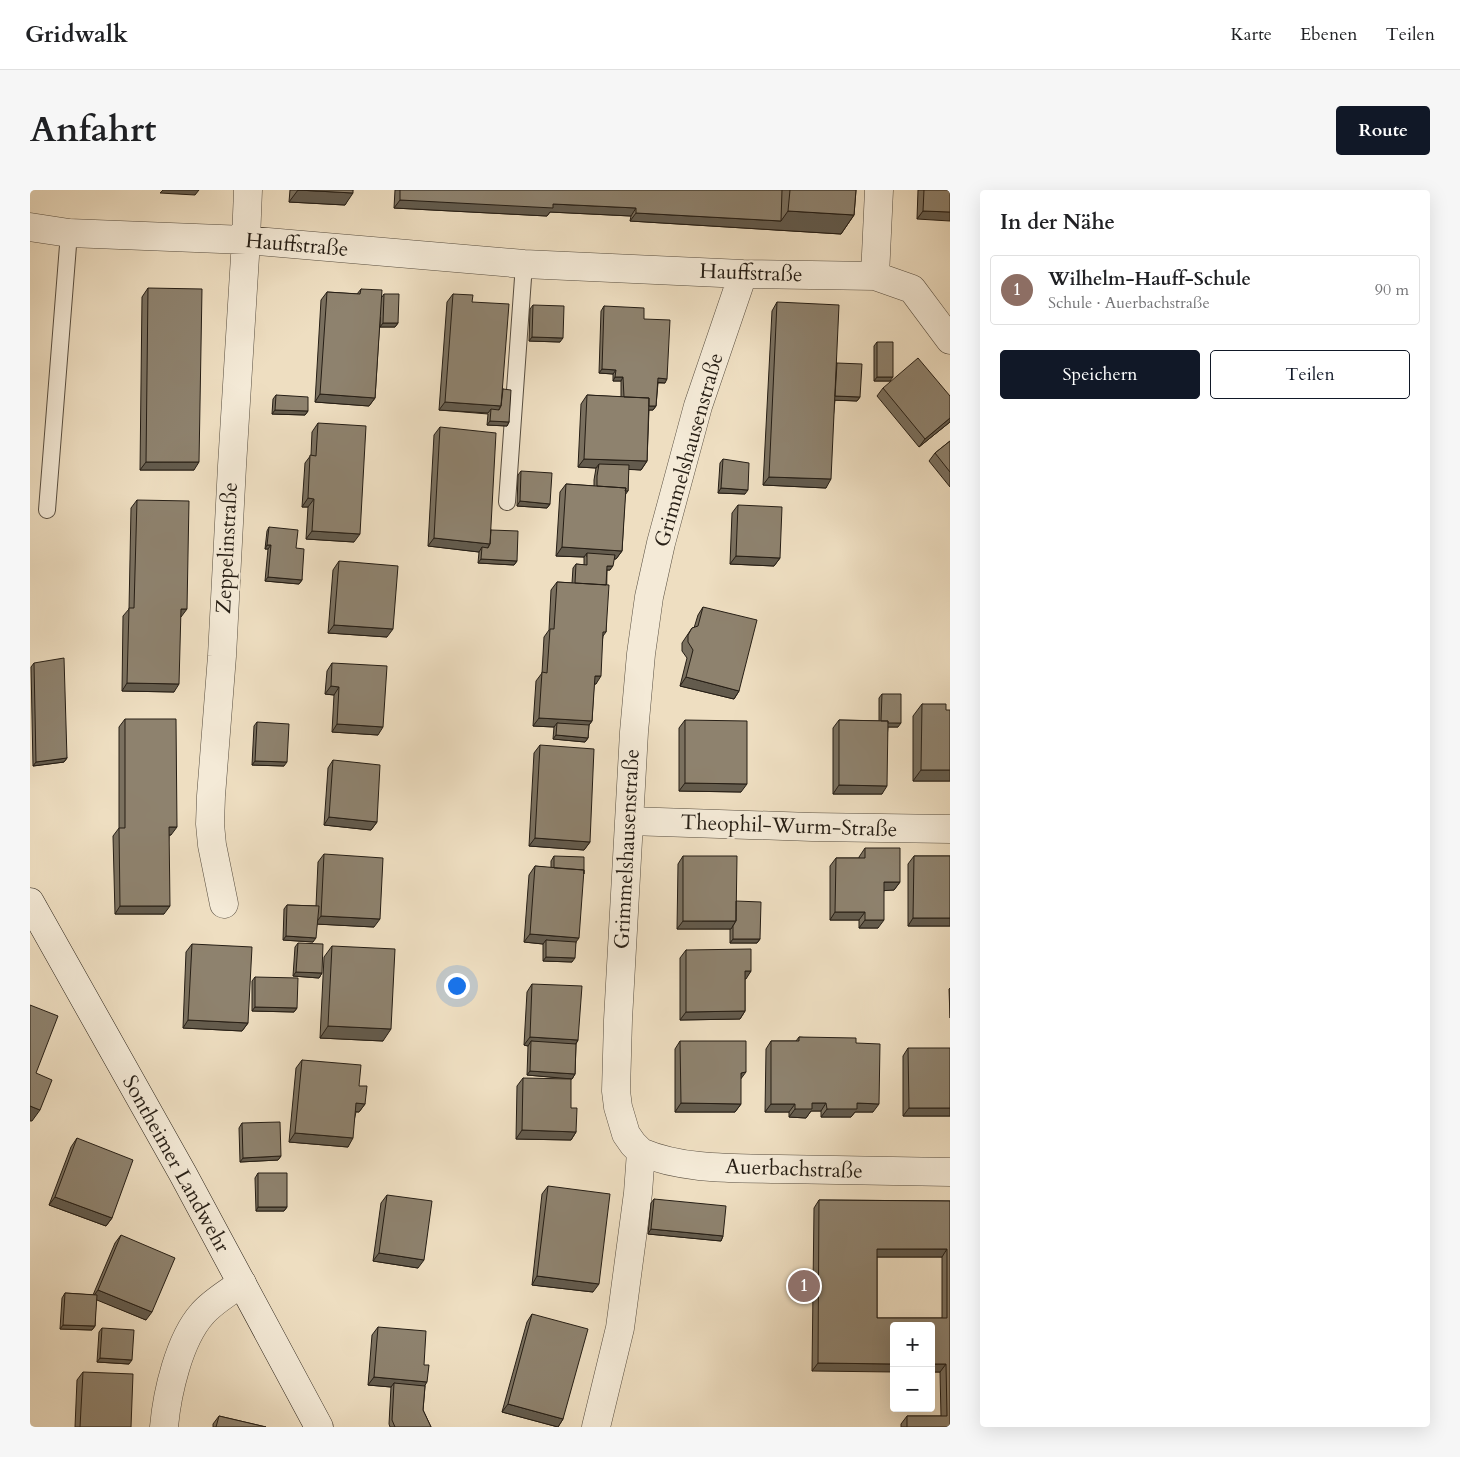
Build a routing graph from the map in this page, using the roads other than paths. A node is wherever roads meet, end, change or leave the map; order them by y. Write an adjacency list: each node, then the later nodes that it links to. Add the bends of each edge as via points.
1 (248, 190): 5 (street, Zeppelinstraße)
2 (879, 190): 8 (street)
3 (30, 227): 4 (street, Hauffstraße)
4 (69, 233): 5 (street, Hauffstraße); 11 (lane)
5 (246, 240): 6 (street, Hauffstraße); 15 (street, Zeppelinstraße, via 210,806 212,845)
6 (524, 264): 7 (street, Hauffstraße); 10 (lane)
7 (744, 274): 8 (street, Hauffstraße); 12 (street, Grimmelshausenstraße, via 698,406 649,597 634,732)
8 (875, 276): 9 (street, Hauffstraße, via 912,289)
9 (950, 340)
10 (507, 502)
11 (47, 510)
12 (629, 821): 13 (street, Theophil-Wurm-Straße); 16 (street, Grimmelshausenstraße, via 616,1091 626,1134)
13 (950, 829)
14 (30, 902): 18 (street, Sontheimer Landwehr)
15 (224, 904)
16 (641, 1152): 17 (street, Auerbachstraße, via 656,1158 709,1166); 21 (street, via 623,1309)
17 (950, 1172)
18 (242, 1283): 19 (street, via 202,1314 191,1331 176,1366); 20 (street, Sontheimer Landwehr)
19 (164, 1427)
20 (319, 1427)
21 (596, 1427)

